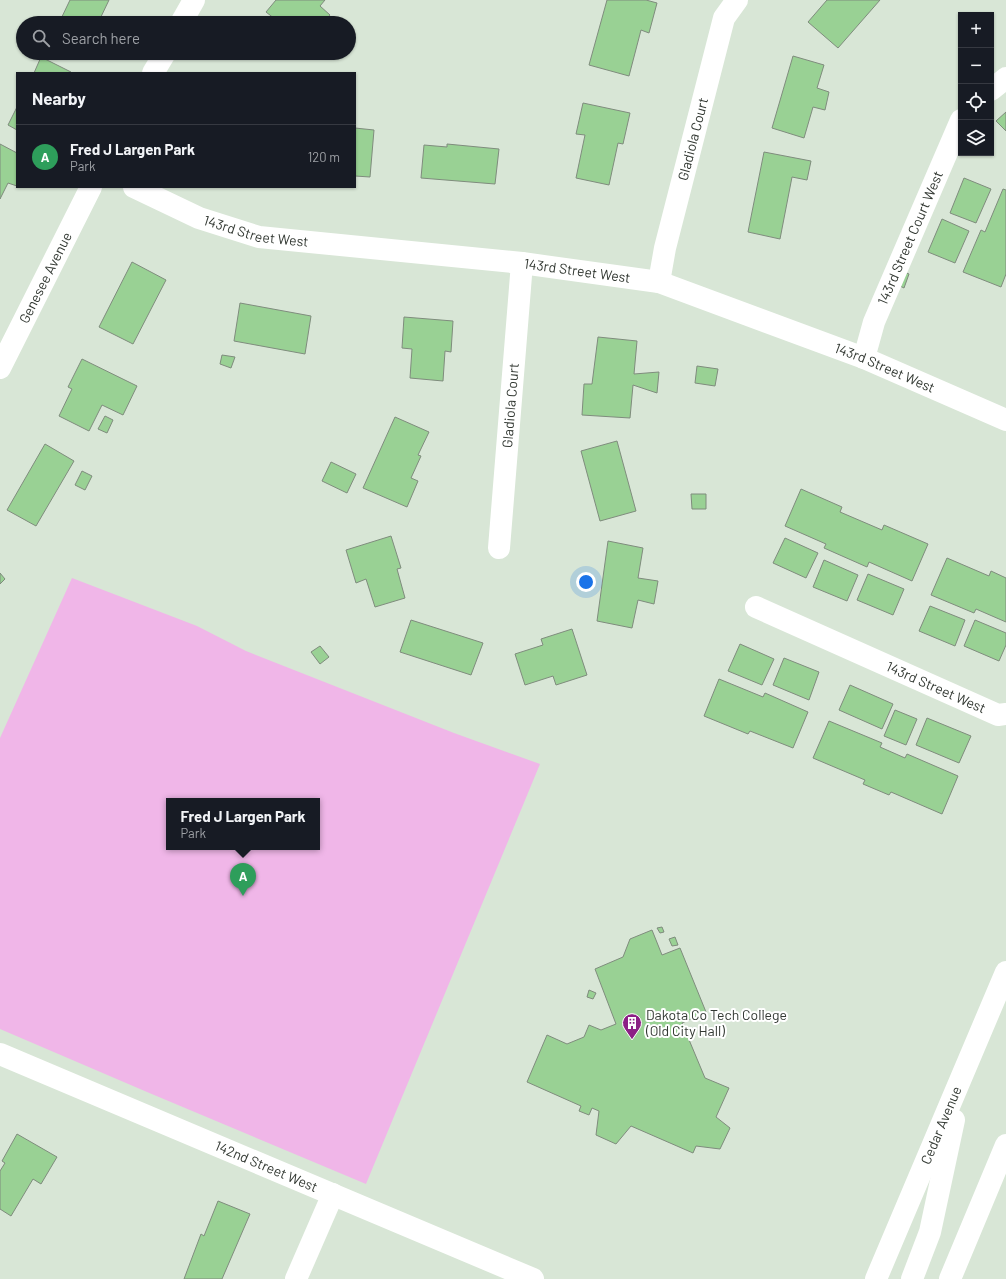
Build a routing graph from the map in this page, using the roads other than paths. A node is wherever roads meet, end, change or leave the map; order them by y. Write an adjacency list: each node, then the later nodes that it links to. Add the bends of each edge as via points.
1 (194, 0): 3 (main road)
2 (737, 0): 12 (main road, Gladiola Court, via 724,18 665,248)
3 (185, 16)
4 (161, 60): 5 (main road)
5 (155, 72)
6 (1006, 78): 7 (main road)
7 (994, 88)
8 (958, 127): 13 (main road, 143rd Street Court West, via 874,322)
9 (90, 188): 14 (main road, Genesee Avenue)
10 (136, 188): 11 (main road, 143rd Street West, via 199,218 259,237)
11 (522, 264): 12 (main road, 143rd Street West); 16 (main road, Gladiola Court)
12 (659, 282): 13 (main road, 143rd Street West)
13 (864, 358): 15 (main road, 143rd Street West)
14 (0, 368)
15 (1006, 420)
16 (499, 548)
17 (756, 607): 18 (main road, 143rd Street West, via 998,716)
18 (1006, 714)
19 (1006, 972): 21 (main road, Cedar Avenue)
20 (0, 1054): 23 (main road, 142nd Street West)
21 (965, 1068): 26 (main road, Cedar Avenue); 27 (main road, via 930,1232)
22 (1006, 1145): 28 (main road)
23 (333, 1194): 24 (main road); 25 (main road, 142nd Street West)
24 (296, 1279)
25 (532, 1279)
26 (876, 1279)
27 (912, 1279)
28 (950, 1279)

